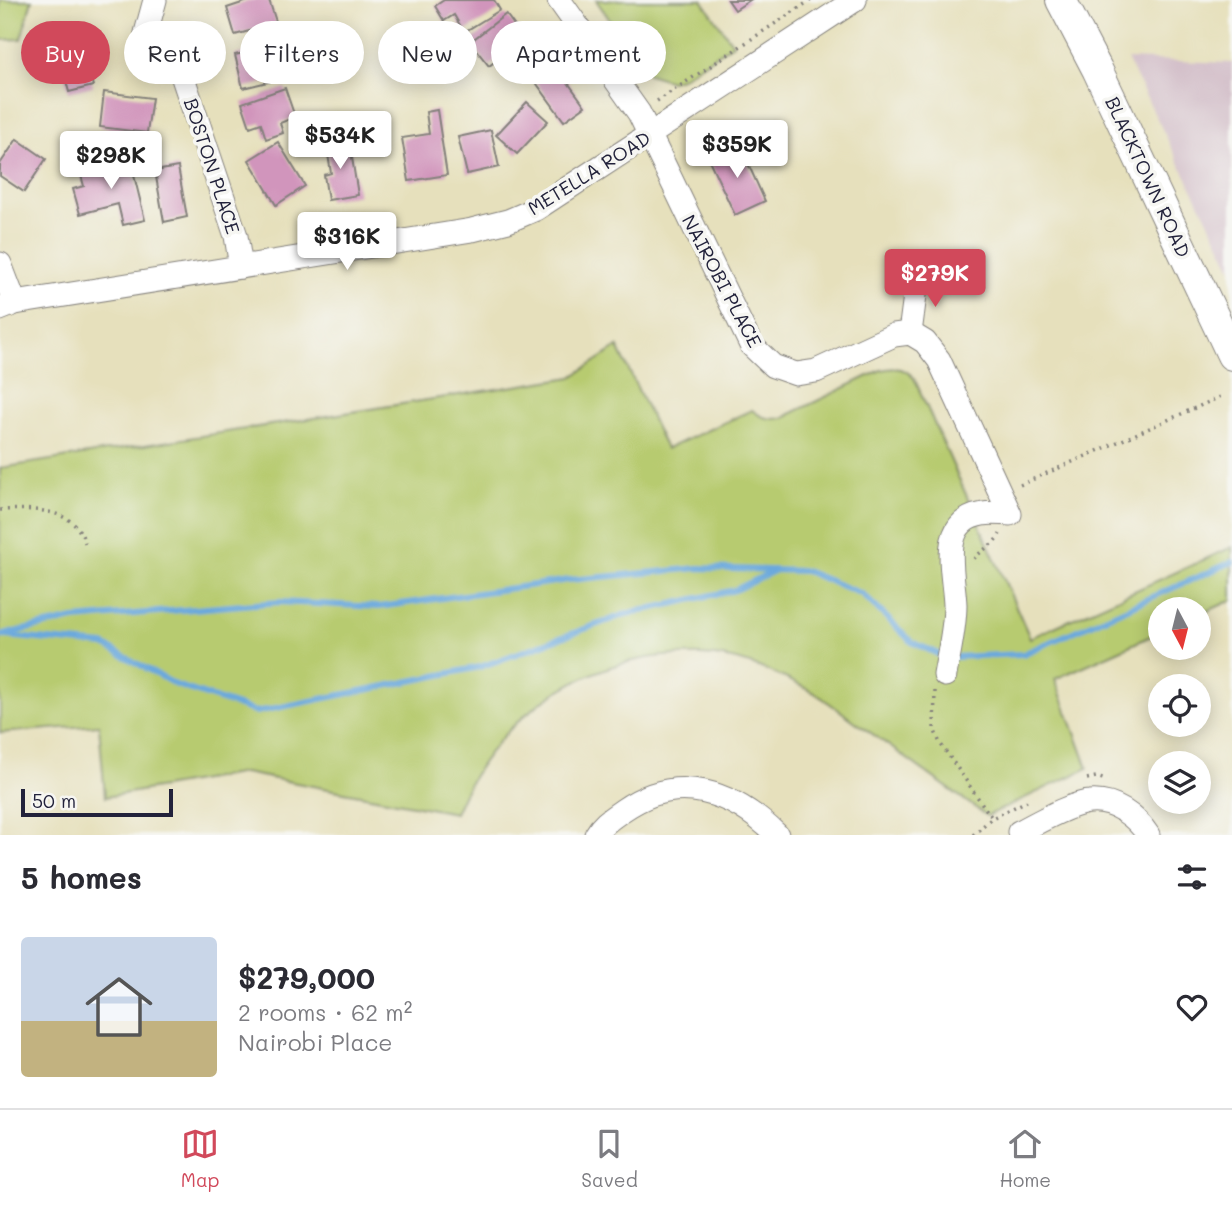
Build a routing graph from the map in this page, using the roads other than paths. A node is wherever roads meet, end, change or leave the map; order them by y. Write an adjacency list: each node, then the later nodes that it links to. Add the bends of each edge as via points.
1 (155, 0): 7 (street, BOSTON PLACE, via 146,33 173,48 236,236)
2 (559, 0): 5 (street, NAIROBI PLACE)
3 (855, 0): 5 (street, METELLA ROAD)
4 (1061, 0): 11 (main road, BLACKTOWN ROAD)
5 (650, 135): 7 (street, METELLA ROAD, via 536,209 508,221); 10 (street, NAIROBI PLACE, via 751,345 773,366 796,374 816,371 894,335)
6 (0, 264): 9 (street)
7 (240, 267): 9 (street, METELLA ROAD)
8 (917, 280): 10 (street)
9 (7, 306)
10 (910, 333): 12 (street, via 925,342 939,360 1006,504 964,521 954,531 955,609)
11 (1232, 355)
12 (945, 675)
13 (1019, 832): 16 (street, via 1089,802 1120,807)
14 (596, 835): 15 (street, via 602,825 638,800 668,791 701,790 757,815)
15 (777, 835)
16 (1148, 835)

